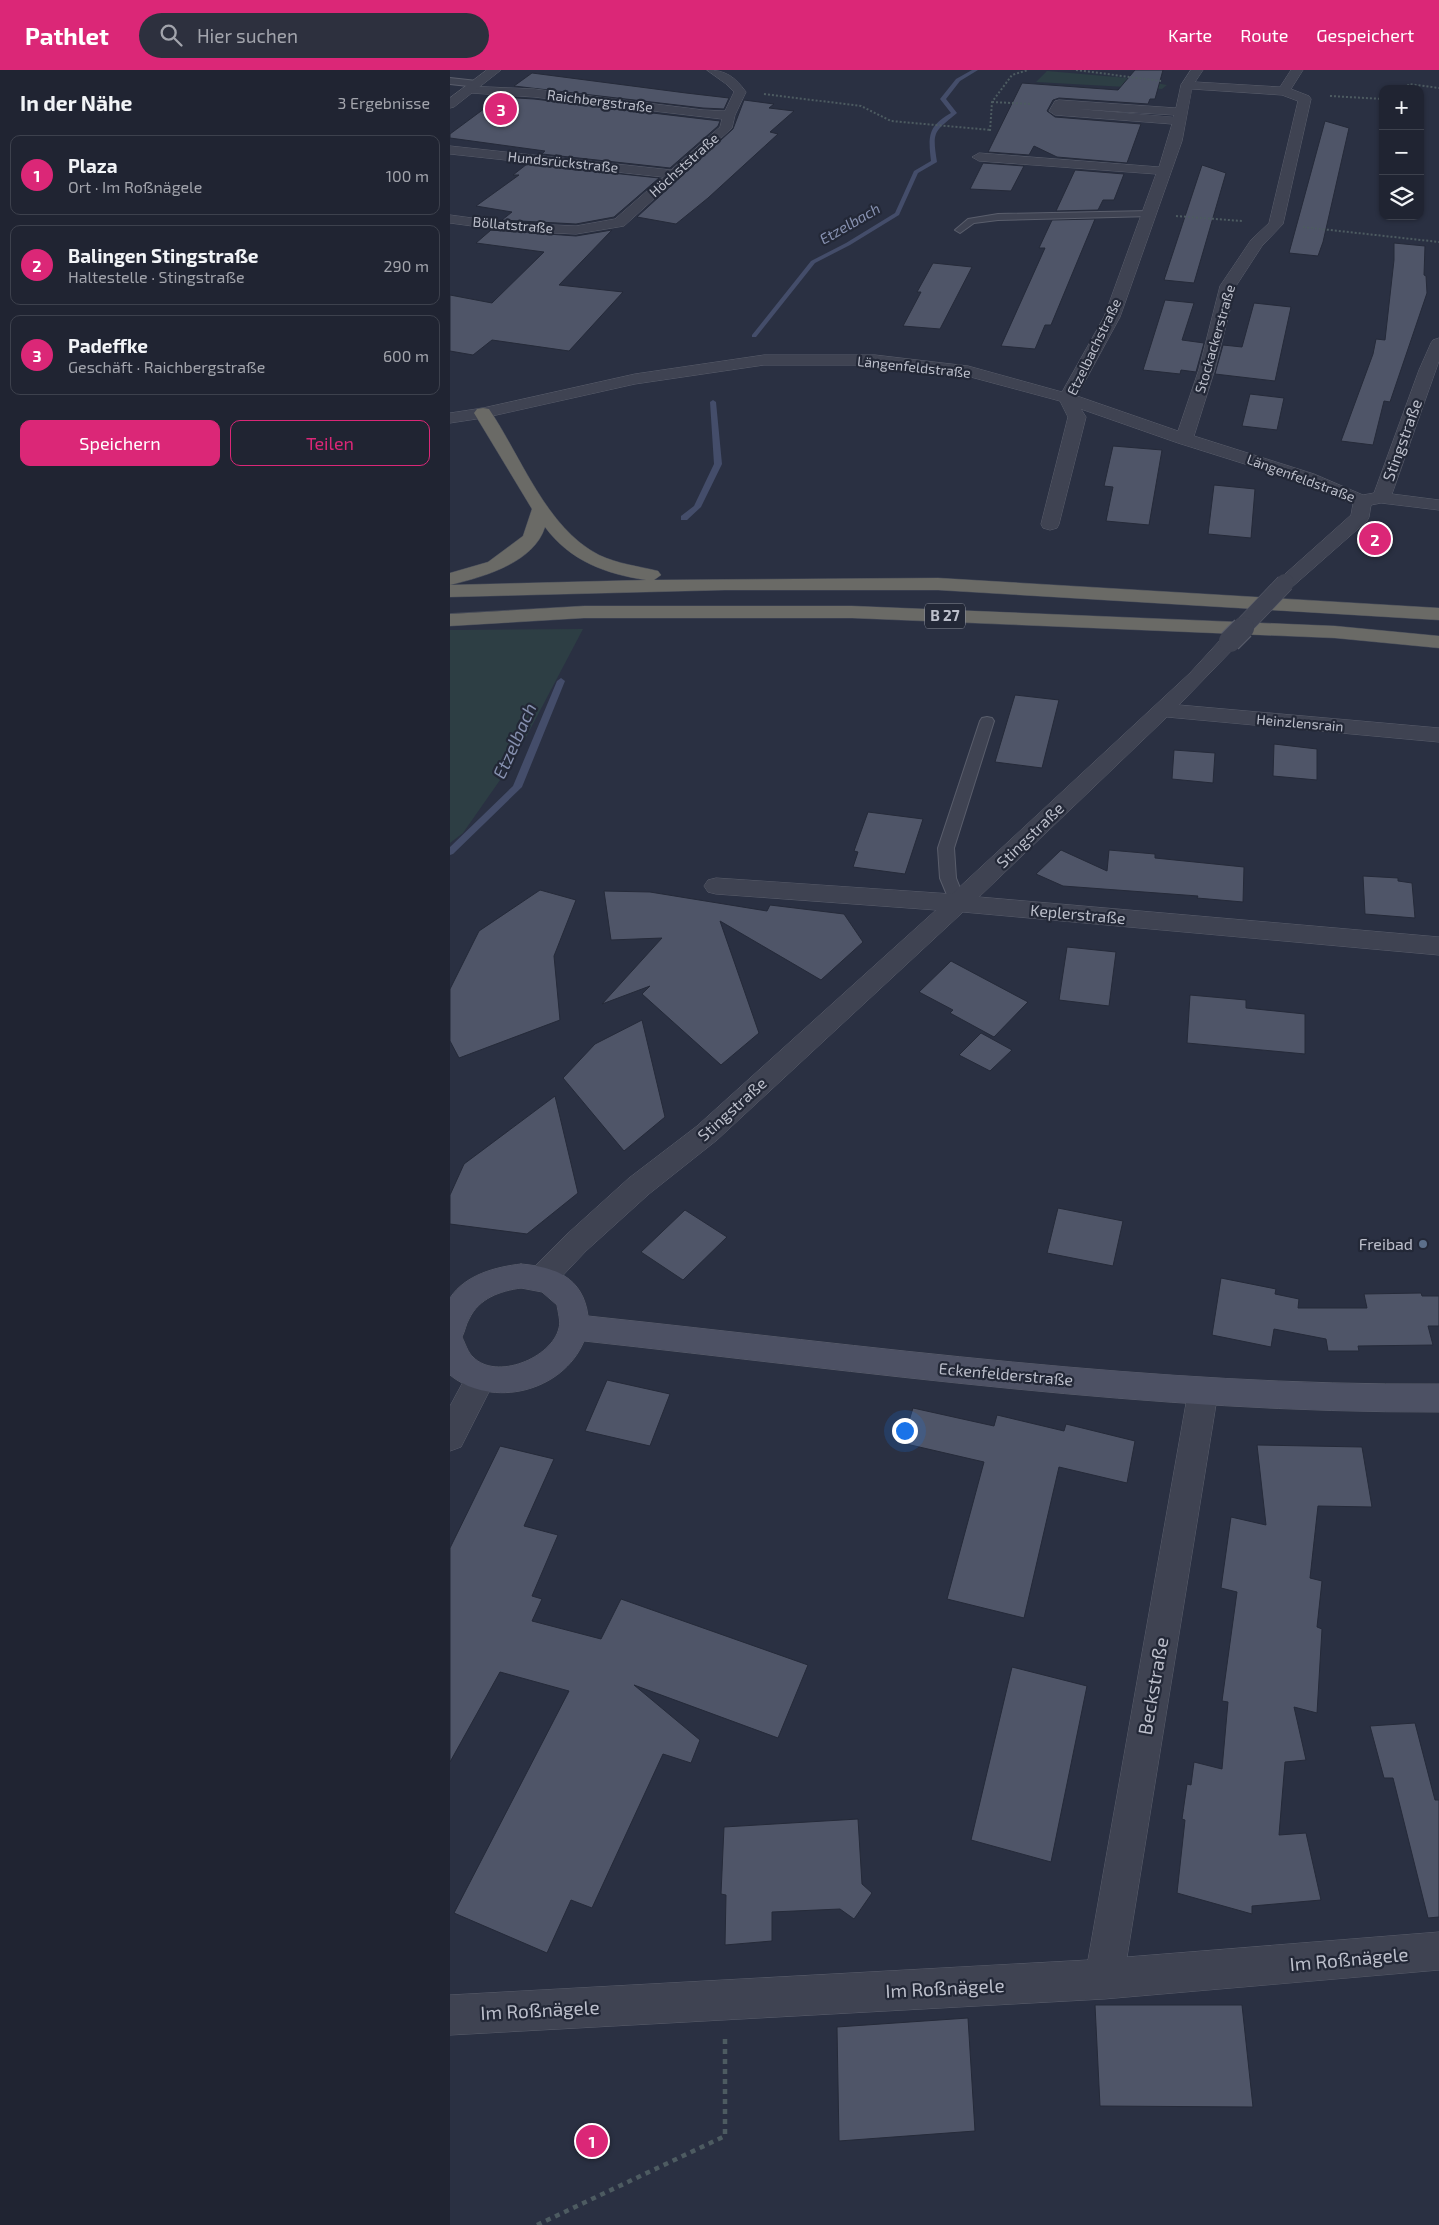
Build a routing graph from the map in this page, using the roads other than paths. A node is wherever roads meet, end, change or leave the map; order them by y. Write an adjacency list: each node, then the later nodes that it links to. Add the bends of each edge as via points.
1 (495, 70): 6 (street)
2 (713, 70): 11 (street, Höchststraße, via 740,92)
3 (1197, 70): 7 (street, Etzelbachstraße)
4 (1297, 70): 8 (street)
5 (450, 81): 6 (lane)
6 (474, 86): 9 (street); 11 (street, Raichbergstraße)
7 (1186, 86): 8 (street); 12 (street, Etzelbachstraße)
8 (1284, 91): 26 (street, Stockackerstraße, via 1305,99 1276,224 1256,243 1228,286 1207,369)
9 (450, 104)
10 (1058, 106): 12 (street, via 1055,112)
11 (729, 115): 16 (street, Höchststraße, via 726,128)
12 (1179, 117): 15 (street, Etzelbachstraße, via 1175,141)
13 (450, 150): 16 (street, Hundsrückstraße)
14 (979, 157): 15 (street)
15 (1164, 171): 17 (street, Etzelbachstraße)
16 (675, 174): 19 (street, Höchststraße, via 619,223)
17 (1149, 214): 20 (lane, via 998,217 971,221); 23 (street, Etzelbachstraße, via 1112,317)
18 (450, 218): 19 (street, Böllatstraße, via 509,227)
19 (576, 230)
20 (960, 230)
21 (1439, 343): 22 (street, Stingstraße)
22 (1433, 371): 27 (street, Stingstraße)
23 (1067, 398): 24 (street, Längenfeldstraße, via 968,371 875,360 764,360 635,379); 26 (street, Längenfeldstraße); 31 (street, Etzelbachstraße, via 1077,417)
24 (483, 413): 25 (street, Längenfeldstraße); 30 (highway)
25 (450, 418)
26 (1184, 439): 28 (street, Längenfeldstraße, via 1308,478)
27 (1381, 498): 28 (street, Stingstraße); 29 (street)
28 (1362, 500): 38 (street, Stingstraße, bridge, via 1360,517 1285,583)
29 (1439, 505)
30 (542, 509): 32 (highway, via 532,539 495,566); 33 (highway, via 560,534 581,553 605,565 642,574)
31 (1050, 524)
32 (450, 579)
33 (725, 584): 34 (highway, B 27); 35 (highway, B 27, via 938,584)
34 (450, 591)
35 (1439, 614)
36 (450, 620): 37 (highway, B 27, via 584,612 852,612 1335,632)
37 (1439, 642)
38 (1161, 710): 40 (street, Heinzlensrain); 42 (street, Stingstraße)
39 (987, 721): 42 (lane, via 946,848 948,878)
40 (1439, 735)
41 (716, 886): 42 (street, Keplerstraße)
42 (958, 903): 43 (street, Keplerstraße); 44 (street, Stingstraße, via 707,1133 576,1243)
43 (1439, 946)
44 (542, 1278): 45 (main road, via 558,1285 569,1297 575,1311); 46 (main road, via 507,1277 480,1288 463,1302)
45 (575, 1327): 47 (main road, via 567,1347 550,1364 528,1377 504,1381); 48 (main road, Eckenfelderstraße, via 954,1370)
46 (450, 1328): 47 (main road, via 452,1355 464,1369)
47 (480, 1378): 50 (street)
48 (1203, 1392): 49 (main road, Eckenfelderstraße, via 1370,1399); 52 (street, Beckstraße)
49 (1439, 1398)
50 (450, 1437)
51 (1439, 1951): 52 (street, Im Roßnägele)
52 (1104, 1979): 53 (street, Im Roßnägele)
53 (450, 2015)

